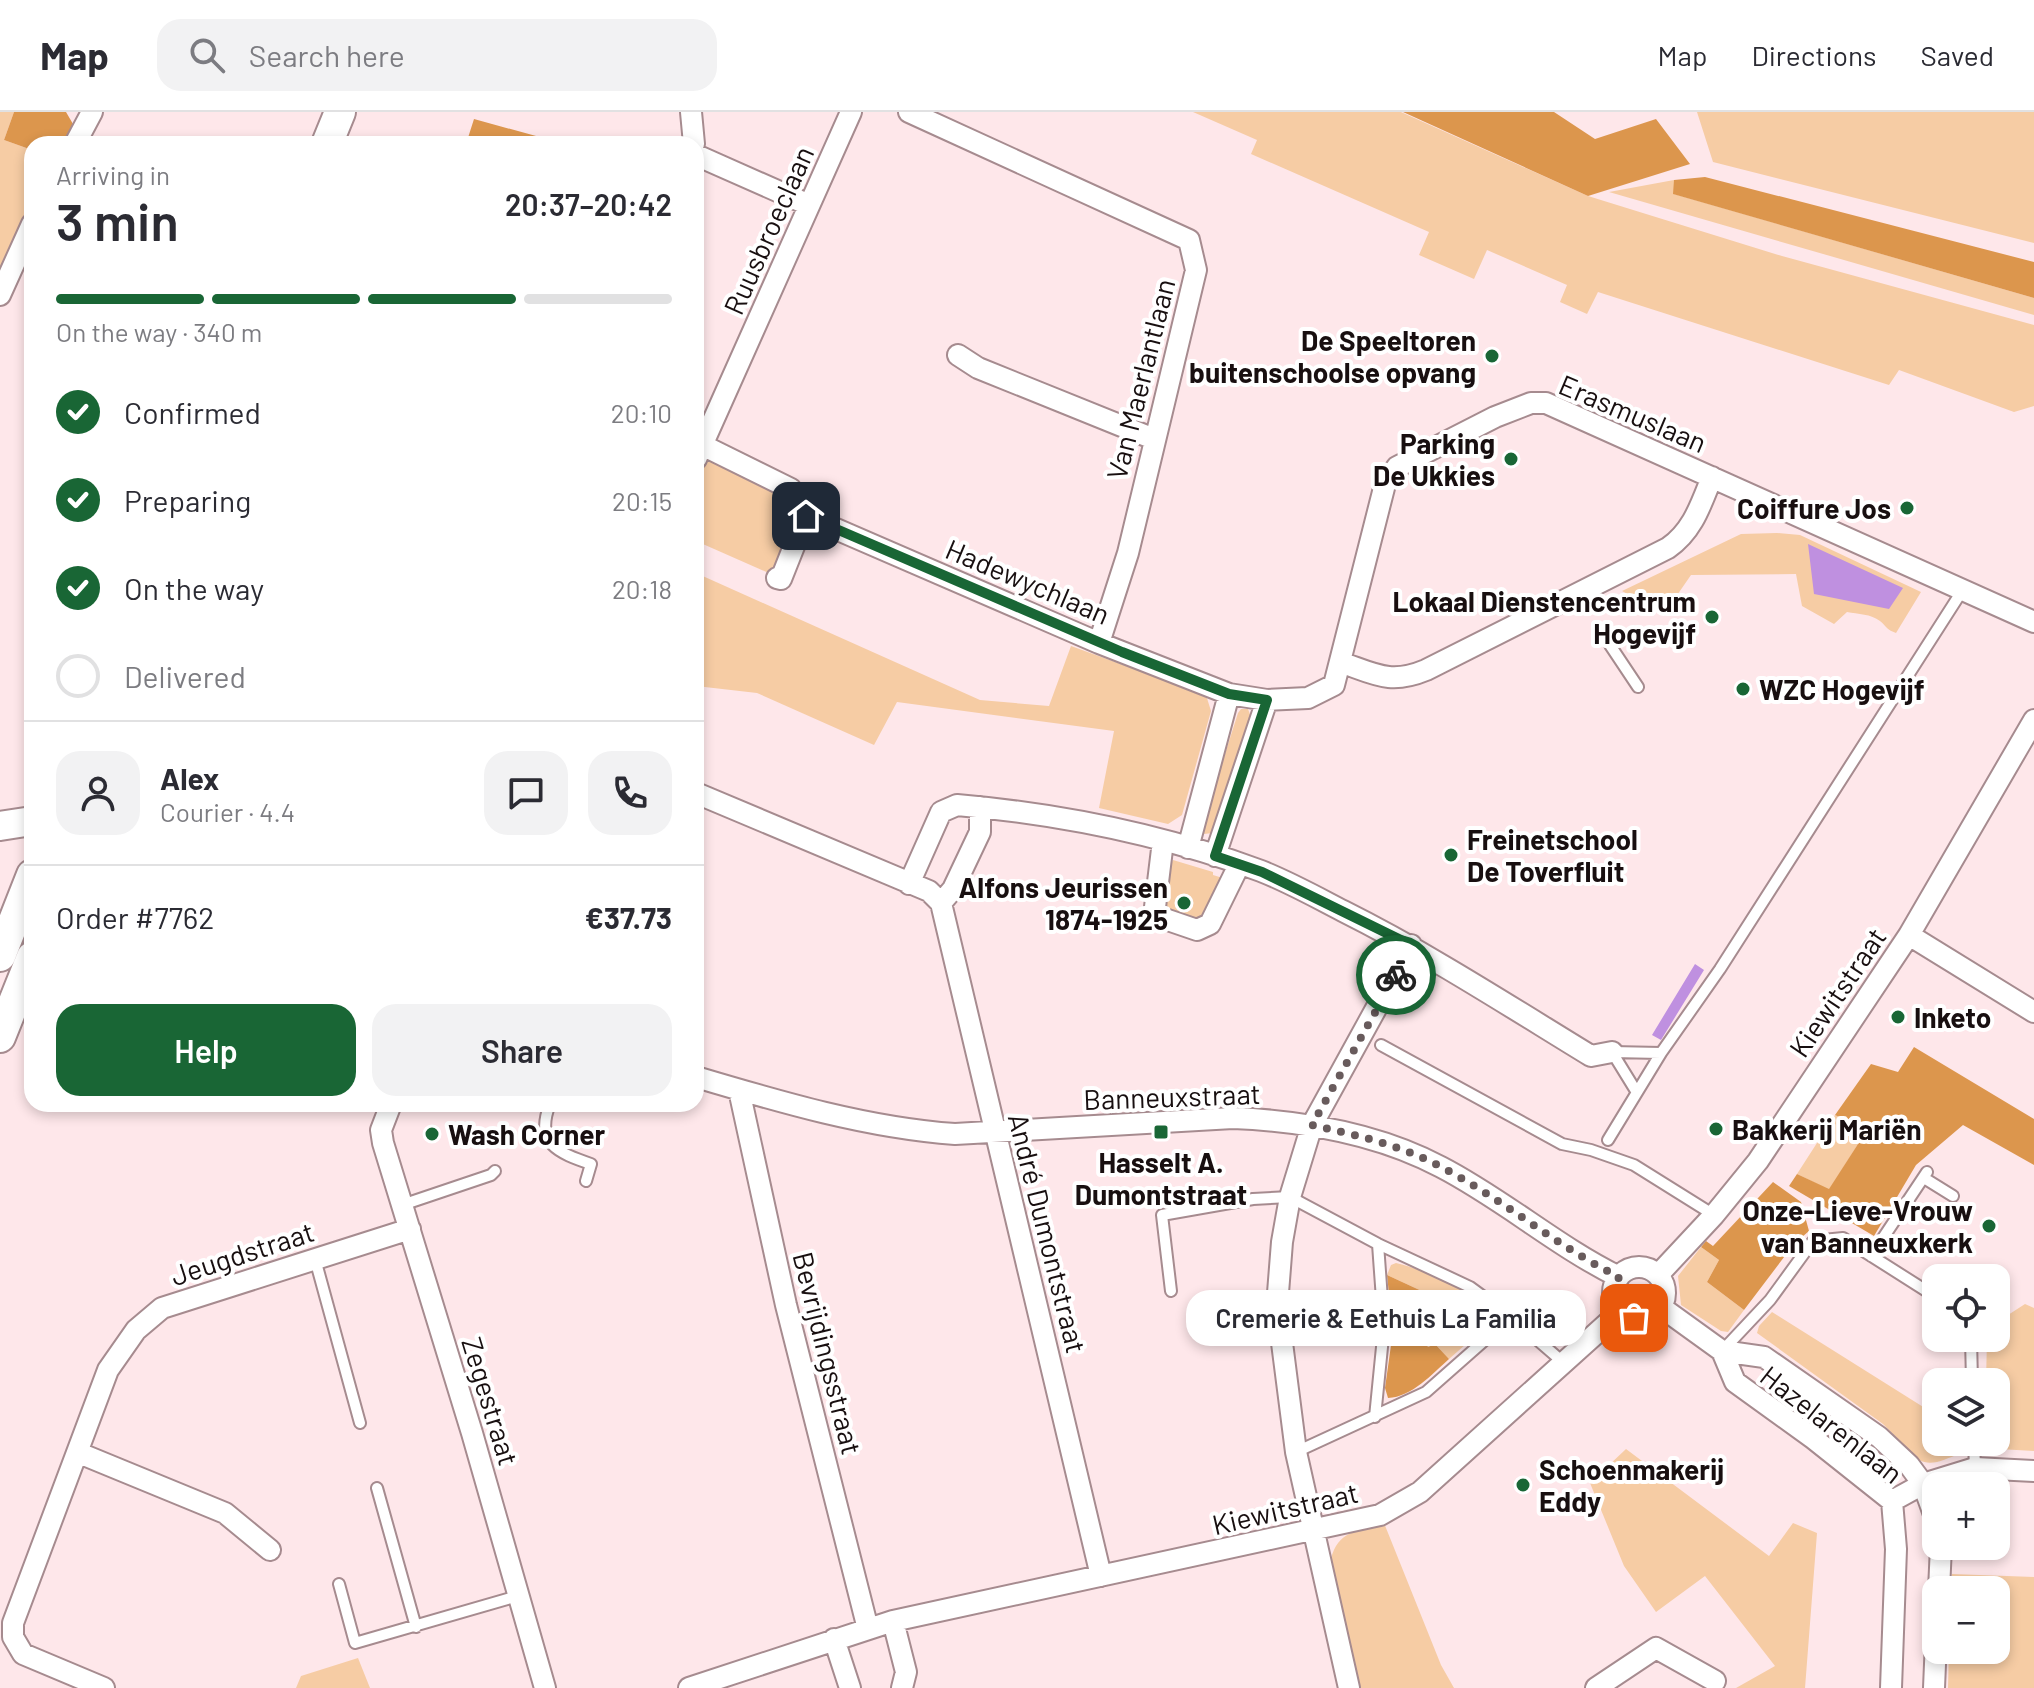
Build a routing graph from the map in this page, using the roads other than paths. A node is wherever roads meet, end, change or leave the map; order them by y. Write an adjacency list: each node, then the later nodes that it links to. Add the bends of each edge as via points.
1 (92, 112): 7 (street)
2 (340, 112): 8 (main road)
3 (357, 112): 9 (main road)
4 (691, 112): 10 (street)
5 (851, 112): 12 (street, Ruusbroeclaan)
6 (909, 112): 16 (street, Van Maerlantlaan, via 1189,240 1196,270)
7 (79, 136)
8 (330, 136)
9 (347, 136)
10 (693, 136)
11 (704, 159): 12 (street)
12 (809, 205): 17 (street, Ruusbroeclaan)
13 (24, 242): 14 (street)
14 (0, 295)
15 (958, 355): 16 (street, via 978,368)
16 (1154, 439): 24 (street, Van Maerlantlaan, via 1128,553)
17 (704, 441)
18 (704, 454): 20 (street, Hadewychlaan, via 791,489)
19 (1712, 477): 22 (street, Erasmuslaan); 26 (street, via 1690,527 1668,548 1426,670 1400,679); 26 (street, Erasmuslaan, via 1546,403 1495,417 1397,467 1385,484)
20 (806, 516): 21 (street, via 781,579); 24 (street, Hadewychlaan)
21 (777, 578)
22 (1962, 591): 23 (street, Erasmuslaan); 52 (lane)
23 (2034, 622)
24 (1099, 643): 29 (street, Hadewychlaan)
25 (1610, 645): 28 (lane)
26 (1340, 662): 27 (street, Erasmuslaan)
27 (1334, 685): 30 (street, Hadewychlaan, via 1308,698)
28 (1638, 687)
29 (1229, 694): 30 (street, Hadewychlaan); 37 (street)
30 (1267, 700): 38 (street)
31 (2034, 720): 44 (street, Kiewitstraat)
32 (704, 796): 40 (street)
33 (980, 807): 36 (street); 40 (street, via 957,805 941,812); 43 (street, via 980,832)
34 (24, 822): 35 (street)
35 (0, 826)
36 (1163, 841): 37 (street); 39 (street, via 1155,907 1159,917 1197,930 1210,924)
37 (1188, 848): 38 (street)
38 (1215, 856): 39 (street)
39 (1239, 865): 46 (street)
40 (909, 884): 43 (street, via 929,891)
41 (24, 895): 45 (main road)
42 (0, 902): 45 (street)
43 (941, 903): 59 (street, André Dumontstraat)
44 (1909, 935): 48 (street); 66 (street, Kiewitstraat, via 1758,1161)
45 (5, 944)
46 (1411, 945): 51 (street, via 1591,1056); 58 (street)
47 (24, 977): 49 (main road)
48 (2034, 1012)
49 (0, 1037)
50 (1381, 1045): 66 (lane, via 1562,1144 1634,1165)
51 (1612, 1052): 52 (lane); 55 (lane)
52 (1661, 1053): 55 (lane)
53 (704, 1079): 54 (street, Banneuxstraat)
54 (739, 1090): 59 (street, Banneuxstraat, via 909,1131); 99 (street, Bevrijdingsstraat, via 788,1314)
55 (1636, 1091): 60 (lane)
56 (388, 1112): 65 (street, Zegestraat, via 381,1130)
57 (547, 1112): 62 (lane, via 545,1134 555,1149 591,1164)
58 (1312, 1125): 59 (street, Banneuxstraat, via 1233,1118); 64 (street); 72 (street, Banneuxstraat, via 1373,1139 1441,1167)
59 (994, 1131): 94 (street, André Dumontstraat)
60 (1608, 1140)
61 (495, 1171): 65 (lane)
62 (586, 1181)
63 (1953, 1196): 69 (lane, via 1926,1175)
64 (1290, 1197): 68 (lane); 74 (lane, via 1162,1215); 82 (street, via 1278,1293)
65 (402, 1205): 67 (street, Zegestraat)
66 (1714, 1215): 71 (street, Kiewitstraat)
67 (410, 1229): 70 (street, Jeugdstraat); 96 (street, Zegestraat)
68 (1378, 1244): 77 (lane, via 1470,1287); 80 (lane, via 1384,1327)
69 (1871, 1256): 73 (lane); 78 (lane, via 1843,1238 1813,1241 1770,1300)
70 (315, 1259): 81 (lane); 83 (street, Jeugdstraat, via 162,1308 136,1330 108,1370)
71 (1658, 1275): 72 (street, via 1642,1267); 75 (street, via 1665,1290)
72 (1619, 1277): 76 (street, via 1613,1292)
73 (1922, 1288)
74 (1171, 1291)
75 (1661, 1307): 76 (street, via 1642,1319); 78 (street, Hazelarenlaan)
76 (1621, 1311): 79 (street, Kiewitstraat)
77 (1511, 1317): 79 (lane); 80 (lane, via 1426,1392)
78 (1722, 1351): 88 (street, Hazelarenlaan, via 1764,1357 1879,1437); 91 (street, Hazelarenlaan, via 1735,1382)
79 (1564, 1363): 92 (street, Kiewitstraat, via 1406,1502 1380,1515)
80 (1375, 1417): 82 (lane)
81 (360, 1423)
82 (1296, 1452): 92 (street)
83 (79, 1453): 93 (street, via 225,1513); 103 (street, Jeugdstraat, via 13,1623 13,1637 23,1654)
84 (1975, 1456): 85 (lane)
85 (1975, 1468): 86 (street); 87 (street)
86 (2034, 1471)
87 (1962, 1472)
88 (1922, 1483)
89 (1922, 1485): 91 (street)
90 (377, 1488): 98 (lane)
91 (1892, 1501): 110 (street, Hazelarenlaan, via 1896,1549)
92 (1313, 1531): 94 (street, Kiewitstraat); 108 (street)
93 (270, 1550)
94 (1101, 1576): 97 (street, Kiewitstraat)
95 (339, 1584): 98 (lane, via 355,1643)
96 (518, 1596): 98 (lane); 104 (street, Zegestraat)
97 (893, 1621): 99 (street, Kiewitstraat); 107 (street, via 906,1672)
98 (416, 1627)
99 (868, 1629): 100 (street, Kiewitstraat)
100 (834, 1639): 105 (street, Kiewitstraat); 106 (street)
101 (1935, 1664): 111 (street)
102 (1715, 1681): 109 (street, via 1656,1648)
103 (104, 1688)
104 (545, 1688)
105 (689, 1688)
106 (850, 1688)
107 (902, 1688)
108 (1349, 1688)
109 (1596, 1688)
110 (1891, 1688)
111 (1934, 1688)

